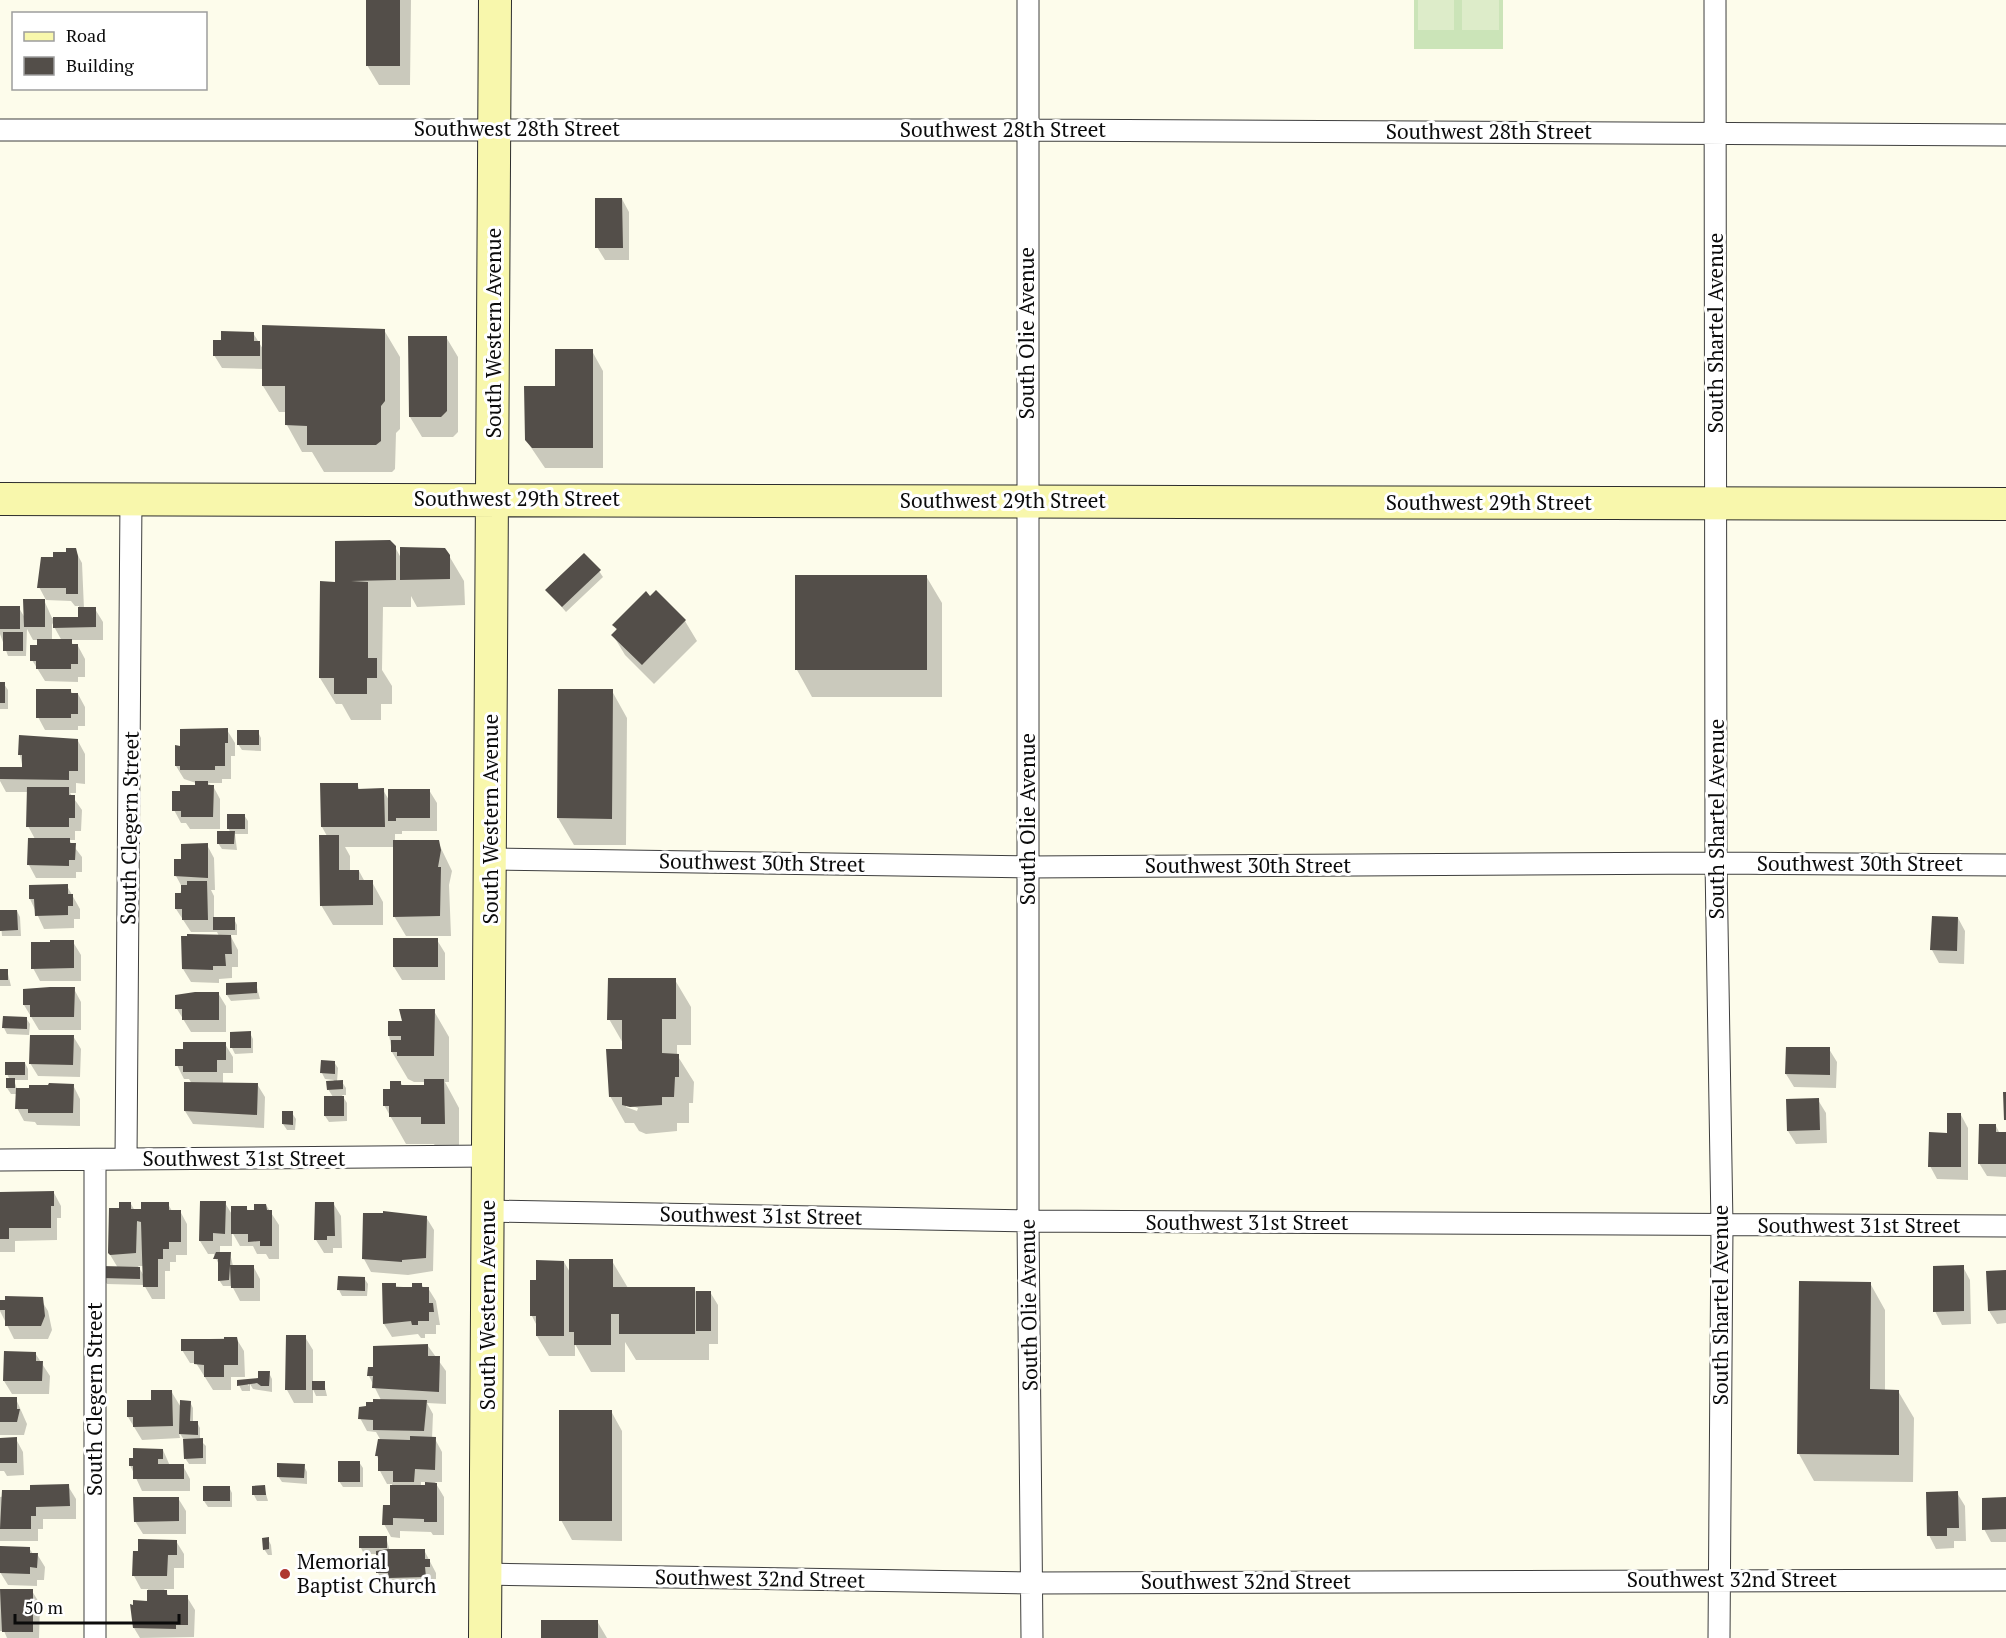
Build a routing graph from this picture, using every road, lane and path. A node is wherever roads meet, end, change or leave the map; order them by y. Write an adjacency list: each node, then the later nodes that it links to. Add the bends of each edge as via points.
1 (495, 0): 4 (main road, South Western Avenue)
2 (1028, 0): 5 (street, South Olie Avenue)
3 (1715, 0): 7 (street, South Shartel Avenue)
4 (495, 129): 5 (street, Southwest 28th Street); 6 (street, Southwest 28th Street); 11 (main road, South Western Avenue)
5 (1028, 129): 7 (street, Southwest 28th Street); 12 (street, South Olie Avenue)
6 (0, 130)
7 (1715, 132): 8 (street, Southwest 28th Street); 13 (street, South Shartel Avenue)
8 (2006, 135)
9 (131, 498): 10 (main road, Southwest 29th Street); 11 (main road, Southwest 29th Street); 20 (street, South Clegern Street)
10 (0, 499)
11 (493, 499): 12 (main road, Southwest 29th Street); 15 (main road, South Western Avenue)
12 (1027, 501): 13 (main road, Southwest 29th Street); 18 (street, South Olie Avenue)
13 (1718, 503): 14 (main road, Southwest 29th Street); 16 (street, South Shartel Avenue)
14 (2006, 504)
15 (491, 859): 18 (street, Southwest 30th Street); 19 (main road, South Western Avenue)
16 (1716, 863): 17 (street, Southwest 30th Street); 18 (street, Southwest 30th Street); 25 (street, South Shartel Avenue)
17 (2006, 865)
18 (1028, 867): 24 (street, South Olie Avenue)
19 (489, 1156): 20 (street, Southwest 31st Street); 23 (main road, South Western Avenue)
20 (126, 1159): 22 (street, Southwest 31st Street)
21 (0, 1160): 22 (street, Southwest 31st Street)
22 (95, 1160): 31 (street, South Clegern Street)
23 (488, 1211): 24 (street, Southwest 31st Street); 27 (main road, South Western Avenue)
24 (1028, 1221): 25 (street, Southwest 31st Street); 30 (street, South Olie Avenue)
25 (1722, 1226): 26 (street, Southwest 31st Street); 28 (street, South Shartel Avenue)
26 (2006, 1226)
27 (485, 1574): 30 (street, Southwest 32nd Street); 32 (main road, South Western Avenue)
28 (1719, 1579): 29 (street, Southwest 32nd Street); 30 (street, Southwest 32nd Street); 34 (street, South Shartel Avenue)
29 (2006, 1580)
30 (1034, 1583): 33 (street, South Olie Avenue)
31 (95, 1638)
32 (485, 1638)
33 (1032, 1638)
34 (1719, 1638)

